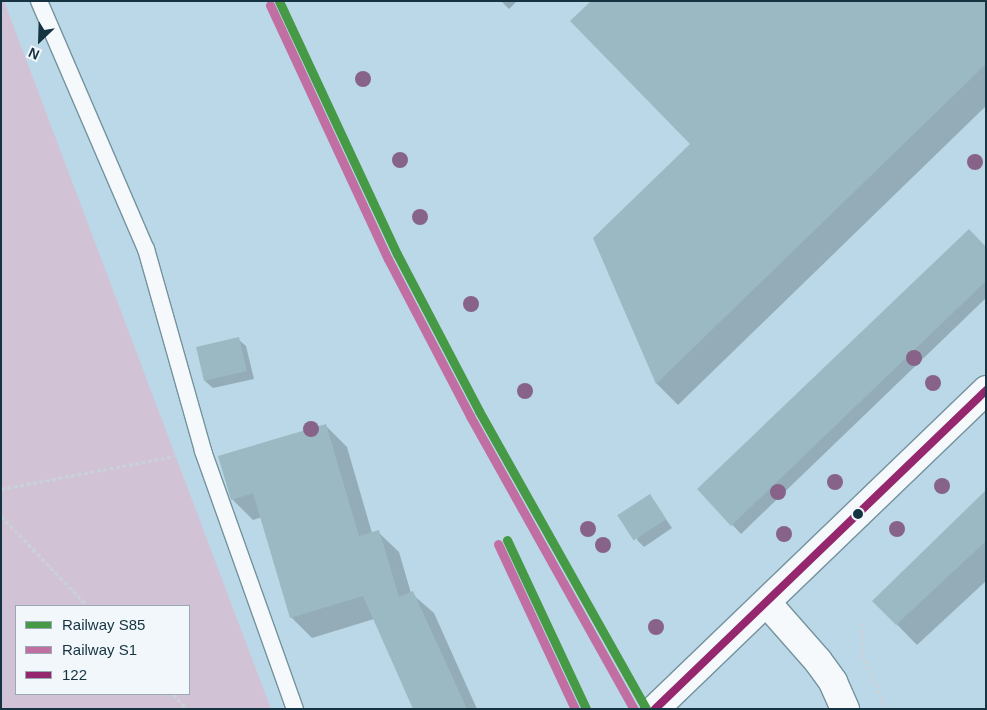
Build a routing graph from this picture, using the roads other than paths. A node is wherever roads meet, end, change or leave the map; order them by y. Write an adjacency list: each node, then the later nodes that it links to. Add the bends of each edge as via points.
1 (39, 1): 4 (lane, via 146,249 203,451)
2 (986, 390): 3 (main road)
3 (767, 603): 5 (main road); 6 (main road, via 818,661 833,682)
4 (295, 709)
5 (655, 709)
6 (845, 709)

